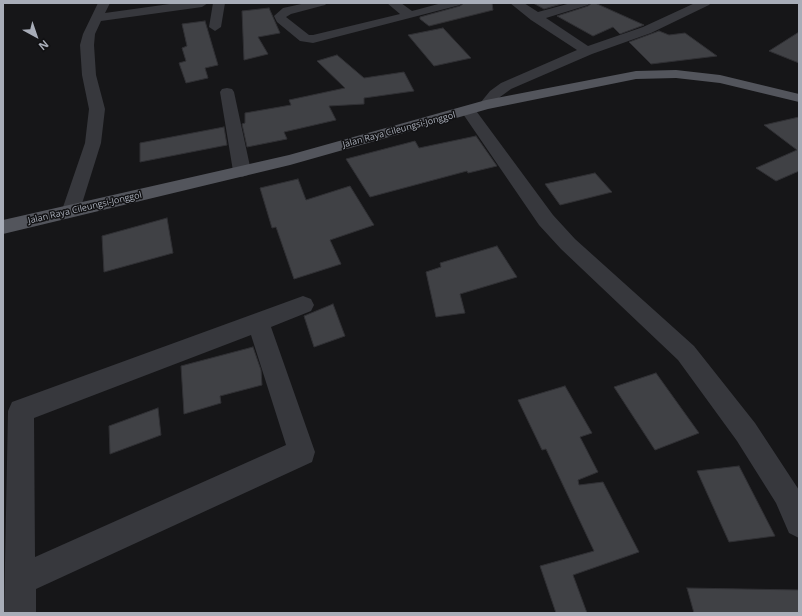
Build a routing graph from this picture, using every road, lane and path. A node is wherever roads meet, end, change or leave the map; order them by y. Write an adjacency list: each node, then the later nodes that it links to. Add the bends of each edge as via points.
1 (104, 3): 13 (street)
2 (202, 3): 10 (street)
3 (219, 3): 14 (street)
4 (321, 3): 11 (street, via 287,11 280,16 281,19 305,38 313,39)
5 (393, 3): 11 (street)
6 (456, 3): 11 (street)
7 (516, 3): 12 (street)
8 (584, 3): 12 (street)
9 (705, 3): 15 (street, via 647,30)
10 (182, 4): 13 (street)
11 (410, 15)
12 (535, 17): 15 (street)
13 (96, 18): 20 (street, via 87,45 89,75 97,109 94,142)
14 (215, 28)
15 (588, 51): 18 (street, via 506,86)
16 (227, 92): 19 (street)
17 (799, 98): 18 (main road, Jalan Raya Cileungsi-Jonggol, via 720,80 676,74 636,75)
18 (478, 108): 19 (main road, Jalan Raya Cileungsi-Jonggol); 24 (street, via 546,220 568,244 686,354 746,432 786,493)
19 (242, 171): 20 (main road, Jalan Raya Cileungsi-Jonggol)
20 (71, 210): 21 (main road, Jalan Raya Cileungsi-Jonggol)
21 (3, 227)
22 (303, 305): 23 (street)
23 (258, 322): 25 (street, via 21,412); 25 (street, via 302,452)
24 (799, 523)
25 (20, 580): 26 (street)
26 (20, 613)

